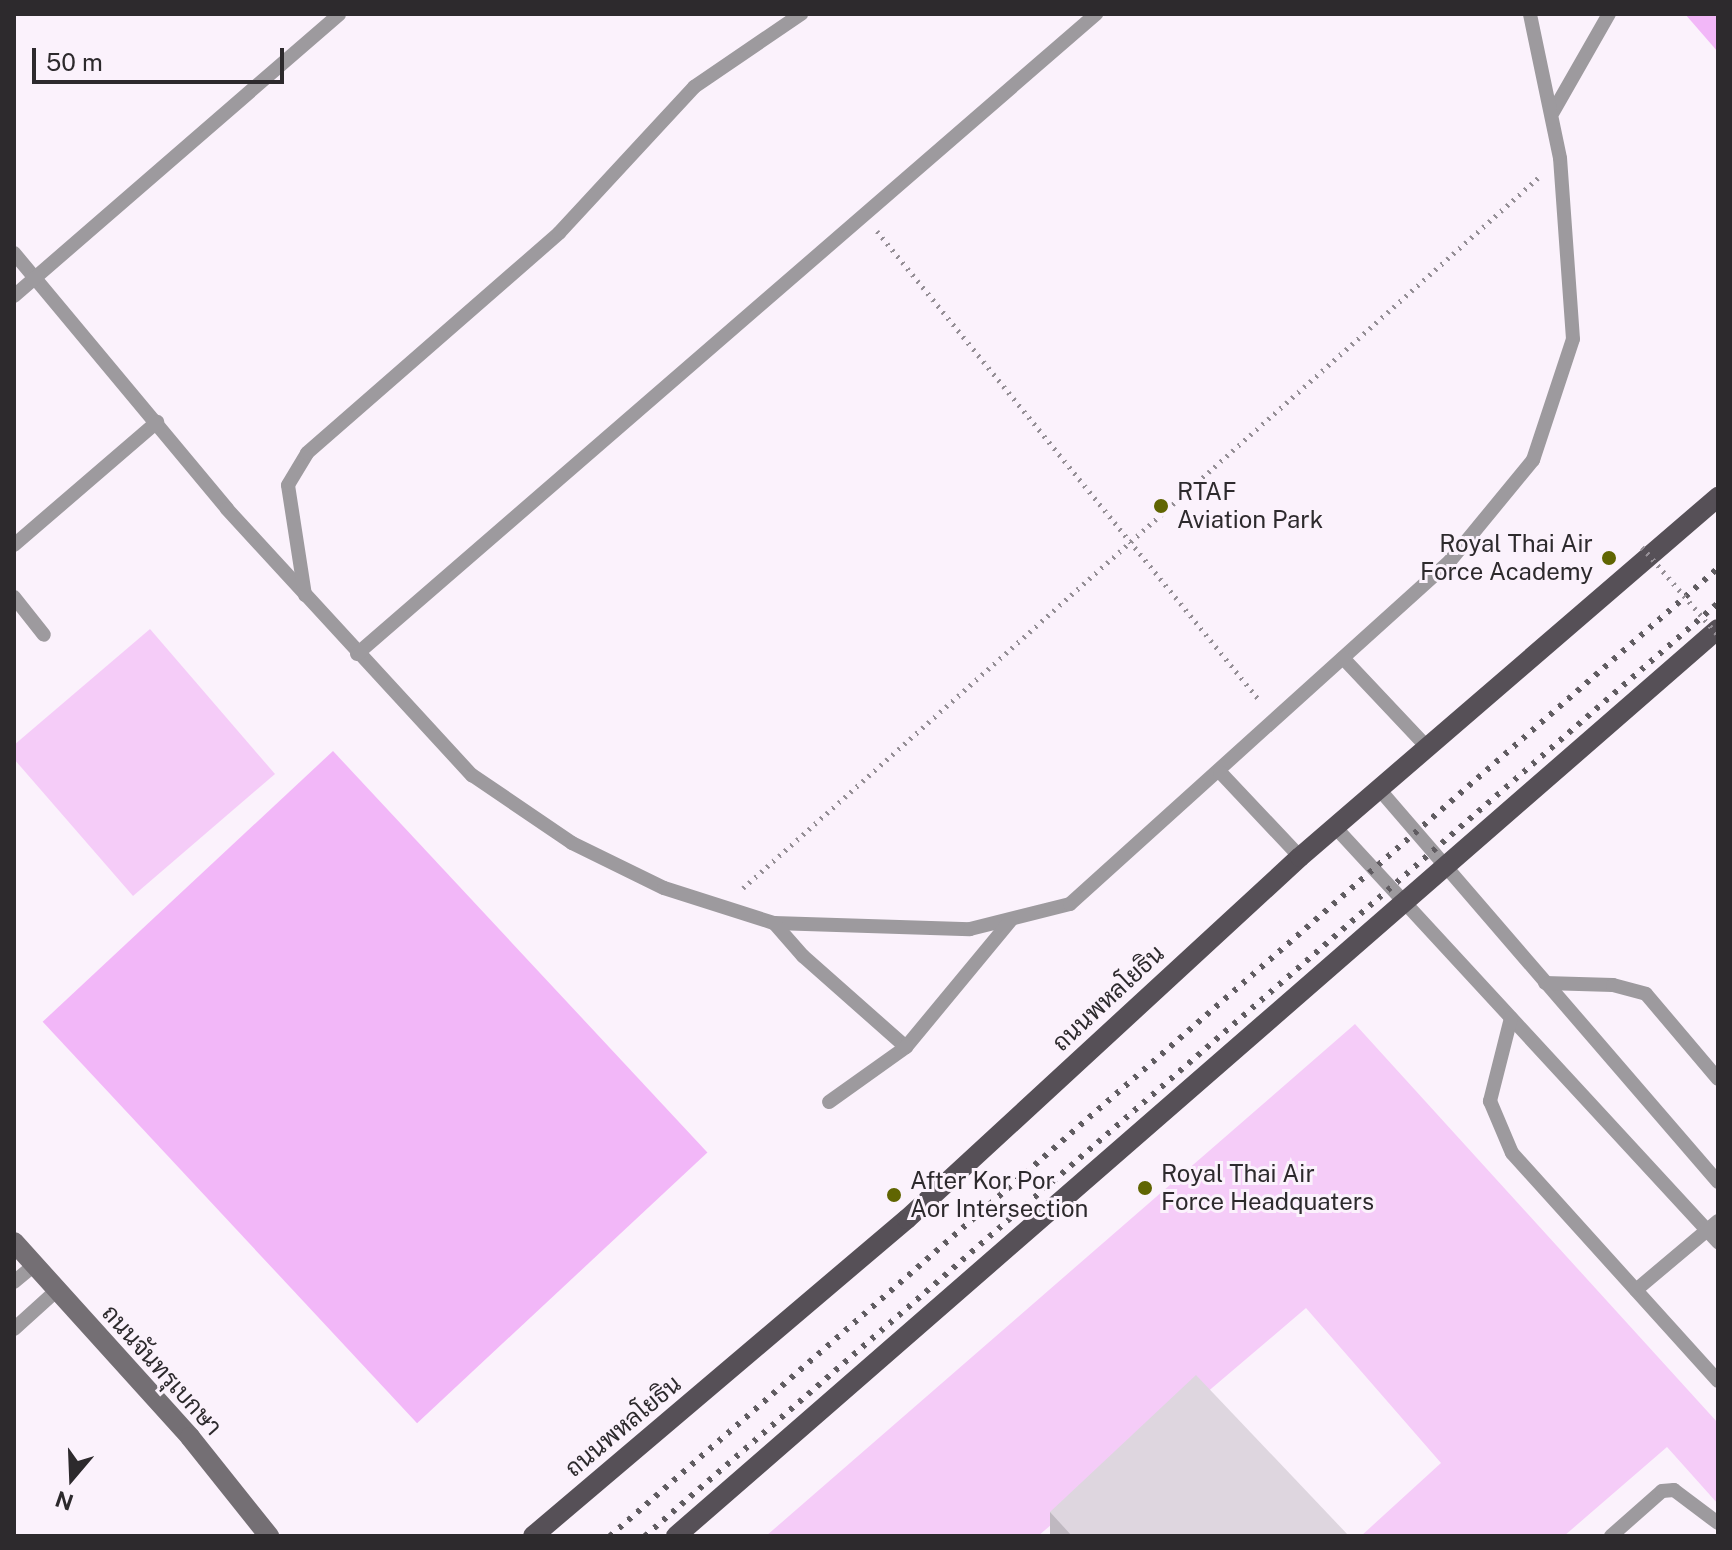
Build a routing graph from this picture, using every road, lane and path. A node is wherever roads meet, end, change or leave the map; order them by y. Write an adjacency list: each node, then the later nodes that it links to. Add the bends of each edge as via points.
1 (339, 14): 10 (lane)
2 (801, 14): 18 (lane, via 694,87 559,233 307,453 288,485)
3 (1096, 14): 8 (lane)
4 (1530, 14): 6 (lane)
5 (1609, 14): 6 (lane)
6 (1553, 112): 7 (lane)
7 (1560, 158): 14 (path); 23 (lane, via 1573,339 1533,460 1450,561)
8 (864, 215): 14 (path); 22 (lane)
9 (14, 253): 10 (lane)
10 (35, 277): 11 (lane); 12 (lane)
11 (14, 296)
12 (157, 422): 15 (lane); 18 (lane)
13 (1718, 497): 25 (main road, ถนนพหลโยธิน)
14 (1132, 541): 24 (path); 32 (path)
15 (14, 545)
16 (1642, 547): 21 (path, bridge)
17 (14, 597): 20 (lane)
18 (305, 597): 22 (lane)
19 (1718, 629): 30 (main road)
20 (44, 635)
21 (1718, 635)
22 (357, 654): 32 (lane, via 472,775 572,843 664,888)
23 (1343, 658): 24 (lane); 25 (lane)
24 (1276, 721): 26 (lane)
25 (1427, 747): 27 (main road, ถนนพหลโยธิน)
26 (1220, 772): 29 (lane); 33 (lane, via 1070,904)
27 (1379, 789): 28 (main road, ถนนพหลโยธิน); 30 (lane)
28 (1335, 827): 29 (main road, ถนนพหลโยธิน); 31 (lane)
29 (1300, 857): 52 (main road, ถนนพหลโยธิน, via 907,1219)
30 (1443, 866): 31 (main road); 35 (lane)
31 (1403, 900): 36 (lane); 53 (main road)
32 (721, 907): 34 (lane)
33 (1011, 919): 34 (lane, via 970,929); 37 (lane)
34 (774, 923): 37 (lane, via 803,956)
35 (1545, 983): 38 (lane, via 1613,985 1646,994); 40 (lane)
36 (1511, 1018): 41 (lane); 46 (lane, via 1490,1101 1512,1153)
37 (906, 1047): 39 (lane)
38 (1718, 1079)
39 (829, 1102)
40 (1718, 1182)
41 (1712, 1225): 43 (lane); 46 (lane)
42 (14, 1242): 44 (main road, ถนนจันทรุเบกษา)
43 (1718, 1242)
44 (34, 1265): 45 (lane); 47 (main road, ถนนจันทรุเบกษา)
45 (14, 1282)
46 (1636, 1290): 49 (lane)
47 (56, 1291): 48 (lane); 51 (main road, ถนนจันทรุเบกษา, via 190,1437)
48 (14, 1329)
49 (1718, 1381)
50 (1718, 1523): 54 (lane, via 1674,1490 1662,1491)
51 (269, 1536)
52 (533, 1536)
53 (676, 1536)
54 (1611, 1536)

